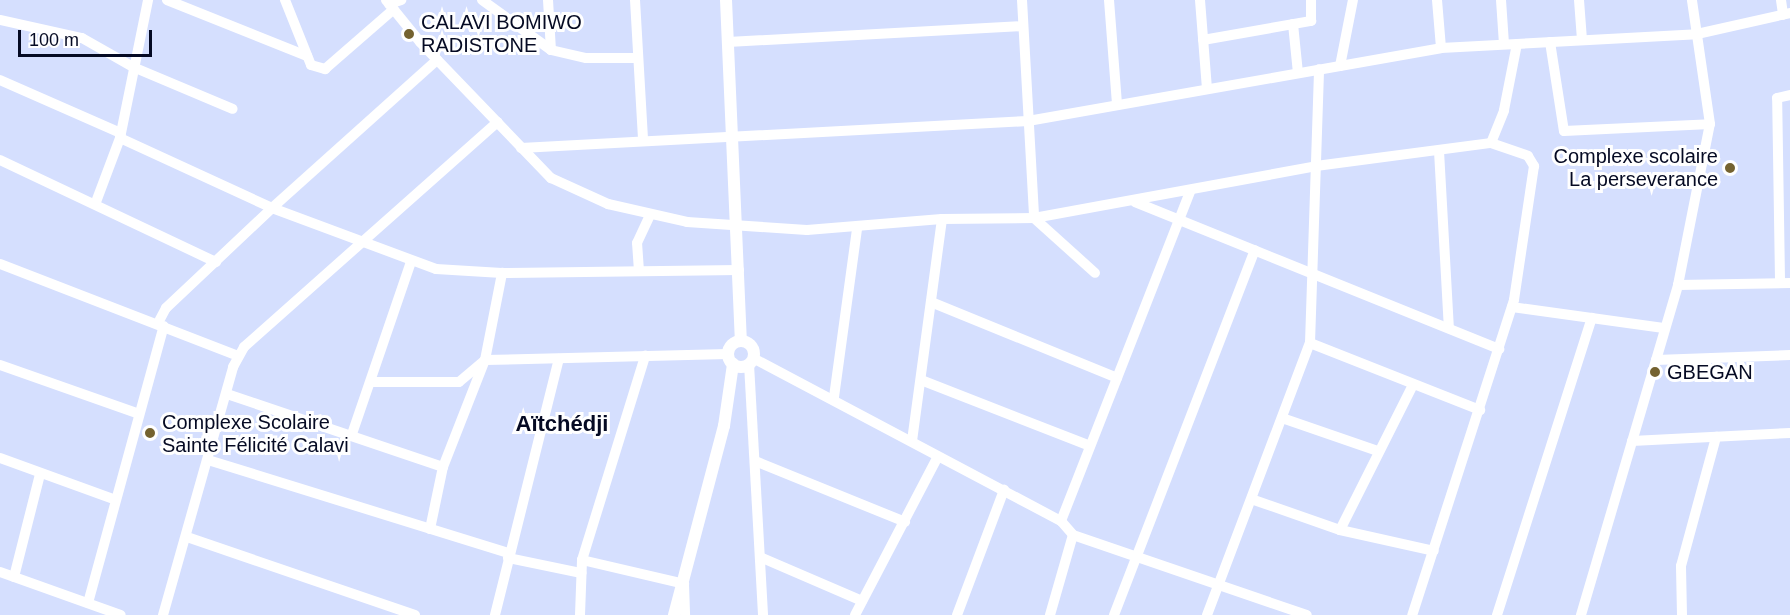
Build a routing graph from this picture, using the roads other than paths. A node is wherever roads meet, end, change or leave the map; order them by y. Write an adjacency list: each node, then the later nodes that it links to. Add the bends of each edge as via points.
1 (148, 0): 36 (street)
2 (167, 0): 32 (street)
3 (285, 0): 32 (street)
4 (483, 0): 31 (street)
5 (548, 0): 31 (street)
6 (635, 0): 33 (street)
7 (726, 0): 26 (street)
8 (1022, 0): 22 (street)
9 (1109, 0): 42 (street)
10 (1200, 0): 24 (street)
11 (1311, 0): 21 (street, via 1311,21)
12 (1353, 0): 35 (street)
13 (1437, 0): 30 (street)
14 (1501, 0): 29 (street)
15 (1579, 0): 25 (street)
16 (1692, 0): 23 (street)
17 (1781, 0): 19 (street)
18 (392, 3): 32 (street, via 325,69 311,66); 34 (street)
19 (1787, 14): 23 (street)
20 (0, 20): 36 (street, via 82,38)
21 (1293, 24): 24 (street); 38 (street)
22 (1023, 26): 26 (street); 44 (street)
23 (1697, 34): 25 (street); 46 (street)
24 (1203, 40): 40 (street)
25 (1582, 40): 27 (street)
26 (728, 42): 48 (street)
27 (1550, 42): 28 (street); 46 (street, via 1564,131)
28 (1517, 44): 29 (street); 50 (street, via 1504,110)
29 (1504, 45): 30 (street)
30 (1441, 48): 35 (street)
31 (551, 50): 33 (street, via 586,58)
32 (307, 56)
33 (638, 58): 49 (street)
34 (437, 60): 45 (street); 58 (street)
35 (1340, 66): 37 (street)
36 (134, 67): 43 (street); 47 (street)
37 (1319, 69): 38 (street); 54 (street)
38 (1298, 73): 40 (street)
39 (0, 80): 47 (street)
40 (1207, 89): 42 (street)
41 (1790, 95): 75 (street, via 1777,98)
42 (1117, 105): 44 (street)
43 (233, 109)
44 (1028, 121): 48 (street); 60 (street)
45 (497, 122): 51 (street); 65 (street)
46 (1710, 124): 76 (street)
47 (120, 135): 57 (street); 58 (street)
48 (732, 135): 49 (street); 63 (street)
49 (643, 138): 51 (street)
50 (1491, 143): 52 (street); 78 (street, via 1528,156 1534,165)
51 (521, 148): 59 (street, via 551,178 571,190)
52 (1439, 151): 54 (street); 81 (street)
53 (0, 160): 57 (street)
54 (1316, 166): 55 (street); 74 (street)
55 (1190, 192): 56 (street); 62 (street)
56 (1135, 201): 60 (street); 62 (street)
57 (96, 202): 67 (street)
58 (272, 208): 65 (street); 67 (street)
59 (650, 215): 63 (street); 71 (street, via 637,243)
60 (1034, 218): 61 (street); 73 (street)
61 (942, 219): 64 (street); 77 (street)
62 (1180, 219): 66 (street); 95 (street)
63 (737, 227): 64 (street); 70 (street)
64 (857, 228): 100 (street)
65 (357, 243): 68 (street); 87 (street)
66 (1255, 250): 74 (street); 129 (street)
67 (216, 262): 80 (street, via 166,308)
68 (411, 262): 72 (street, via 451,271); 97 (street)
69 (0, 264): 80 (street)
70 (740, 270): 71 (street); 83 (street)
71 (639, 271): 72 (street)
72 (502, 273): 91 (street)
73 (1095, 273)
74 (1312, 273): 81 (street); 84 (street)
75 (1785, 281): 76 (street)
76 (1678, 285): 82 (street)
77 (931, 302): 95 (street); 96 (street)
78 (1512, 307): 79 (street); 85 (street)
79 (1592, 318): 82 (street); 153 (street)
80 (161, 324): 87 (street); 102 (street)
81 (1449, 328): 85 (street)
82 (1664, 328): 92 (street)
83 (741, 340): 90 (street, via 730,346); 93 (street, via 752,346)
84 (1310, 343): 98 (street); 103 (street)
85 (1499, 349): 101 (street)
86 (1790, 355): 92 (street)
87 (238, 356): 99 (street)
88 (645, 356): 89 (street); 90 (street); 130 (street)
89 (559, 359): 91 (street); 127 (street)
90 (730, 359): 93 (street); 134 (street, via 724,426)
91 (485, 360): 97 (street, via 459,382); 115 (street)
92 (1656, 360): 108 (street)
93 (751, 361): 100 (street); 114 (street)
94 (0, 365): 102 (street)
95 (1117, 378): 109 (street)
96 (921, 380): 107 (street); 109 (street)
97 (372, 382): 105 (street)
98 (1413, 385): 101 (street); 110 (street)
99 (226, 394): 105 (street); 113 (street)
100 (834, 397): 107 (street)
101 (1480, 410): 126 (street)
102 (139, 414): 118 (street)
103 (1282, 418): 110 (street); 119 (street)
104 (1790, 433): 106 (street)
105 (352, 434): 115 (street)
106 (1716, 436): 108 (street); 155 (street, via 1681,566)
107 (912, 441): 111 (street)
108 (1632, 441): 154 (street)
109 (1090, 446): 120 (street)
110 (1378, 451): 123 (street)
111 (938, 456): 117 (street); 121 (street)
112 (0, 458): 116 (street)
113 (208, 460): 122 (street); 125 (street)
114 (754, 461): 121 (street); 128 (street)
115 (443, 467): 122 (street)
116 (40, 474): 118 (street); 133 (street)
117 (1004, 490): 120 (street); 147 (street)
118 (116, 500): 137 (street)
119 (1254, 500): 123 (street); 135 (street)
120 (1060, 521): 124 (street)
121 (905, 522): 136 (street)
122 (430, 529): 127 (street)
123 (1340, 530): 126 (street)
124 (1073, 535): 129 (street); 148 (street)
125 (187, 537): 139 (street); 140 (street)
126 (1434, 551): 152 (street)
127 (509, 556): 132 (street); 141 (street)
128 (760, 557): 136 (street); 145 (street)
129 (1136, 557): 135 (street); 149 (street)
130 (582, 560): 132 (street); 134 (street)
131 (0, 572): 133 (street)
132 (581, 573): 142 (street)
133 (14, 577): 137 (street)
134 (684, 584): 143 (street); 144 (street)
135 (1219, 585): 150 (street); 151 (street)
136 (862, 601): 146 (street)
137 (88, 603): 138 (street)
138 (121, 615)
139 (163, 615)
140 (415, 615)
141 (495, 615)
142 (580, 615)
143 (674, 615)
144 (686, 615)
145 (763, 615)
146 (855, 615)
147 (957, 615)
148 (1050, 615)
149 (1114, 615)
150 (1207, 615)
151 (1307, 615)
152 (1412, 615)
153 (1497, 615)
154 (1581, 615)
155 (1682, 615)

